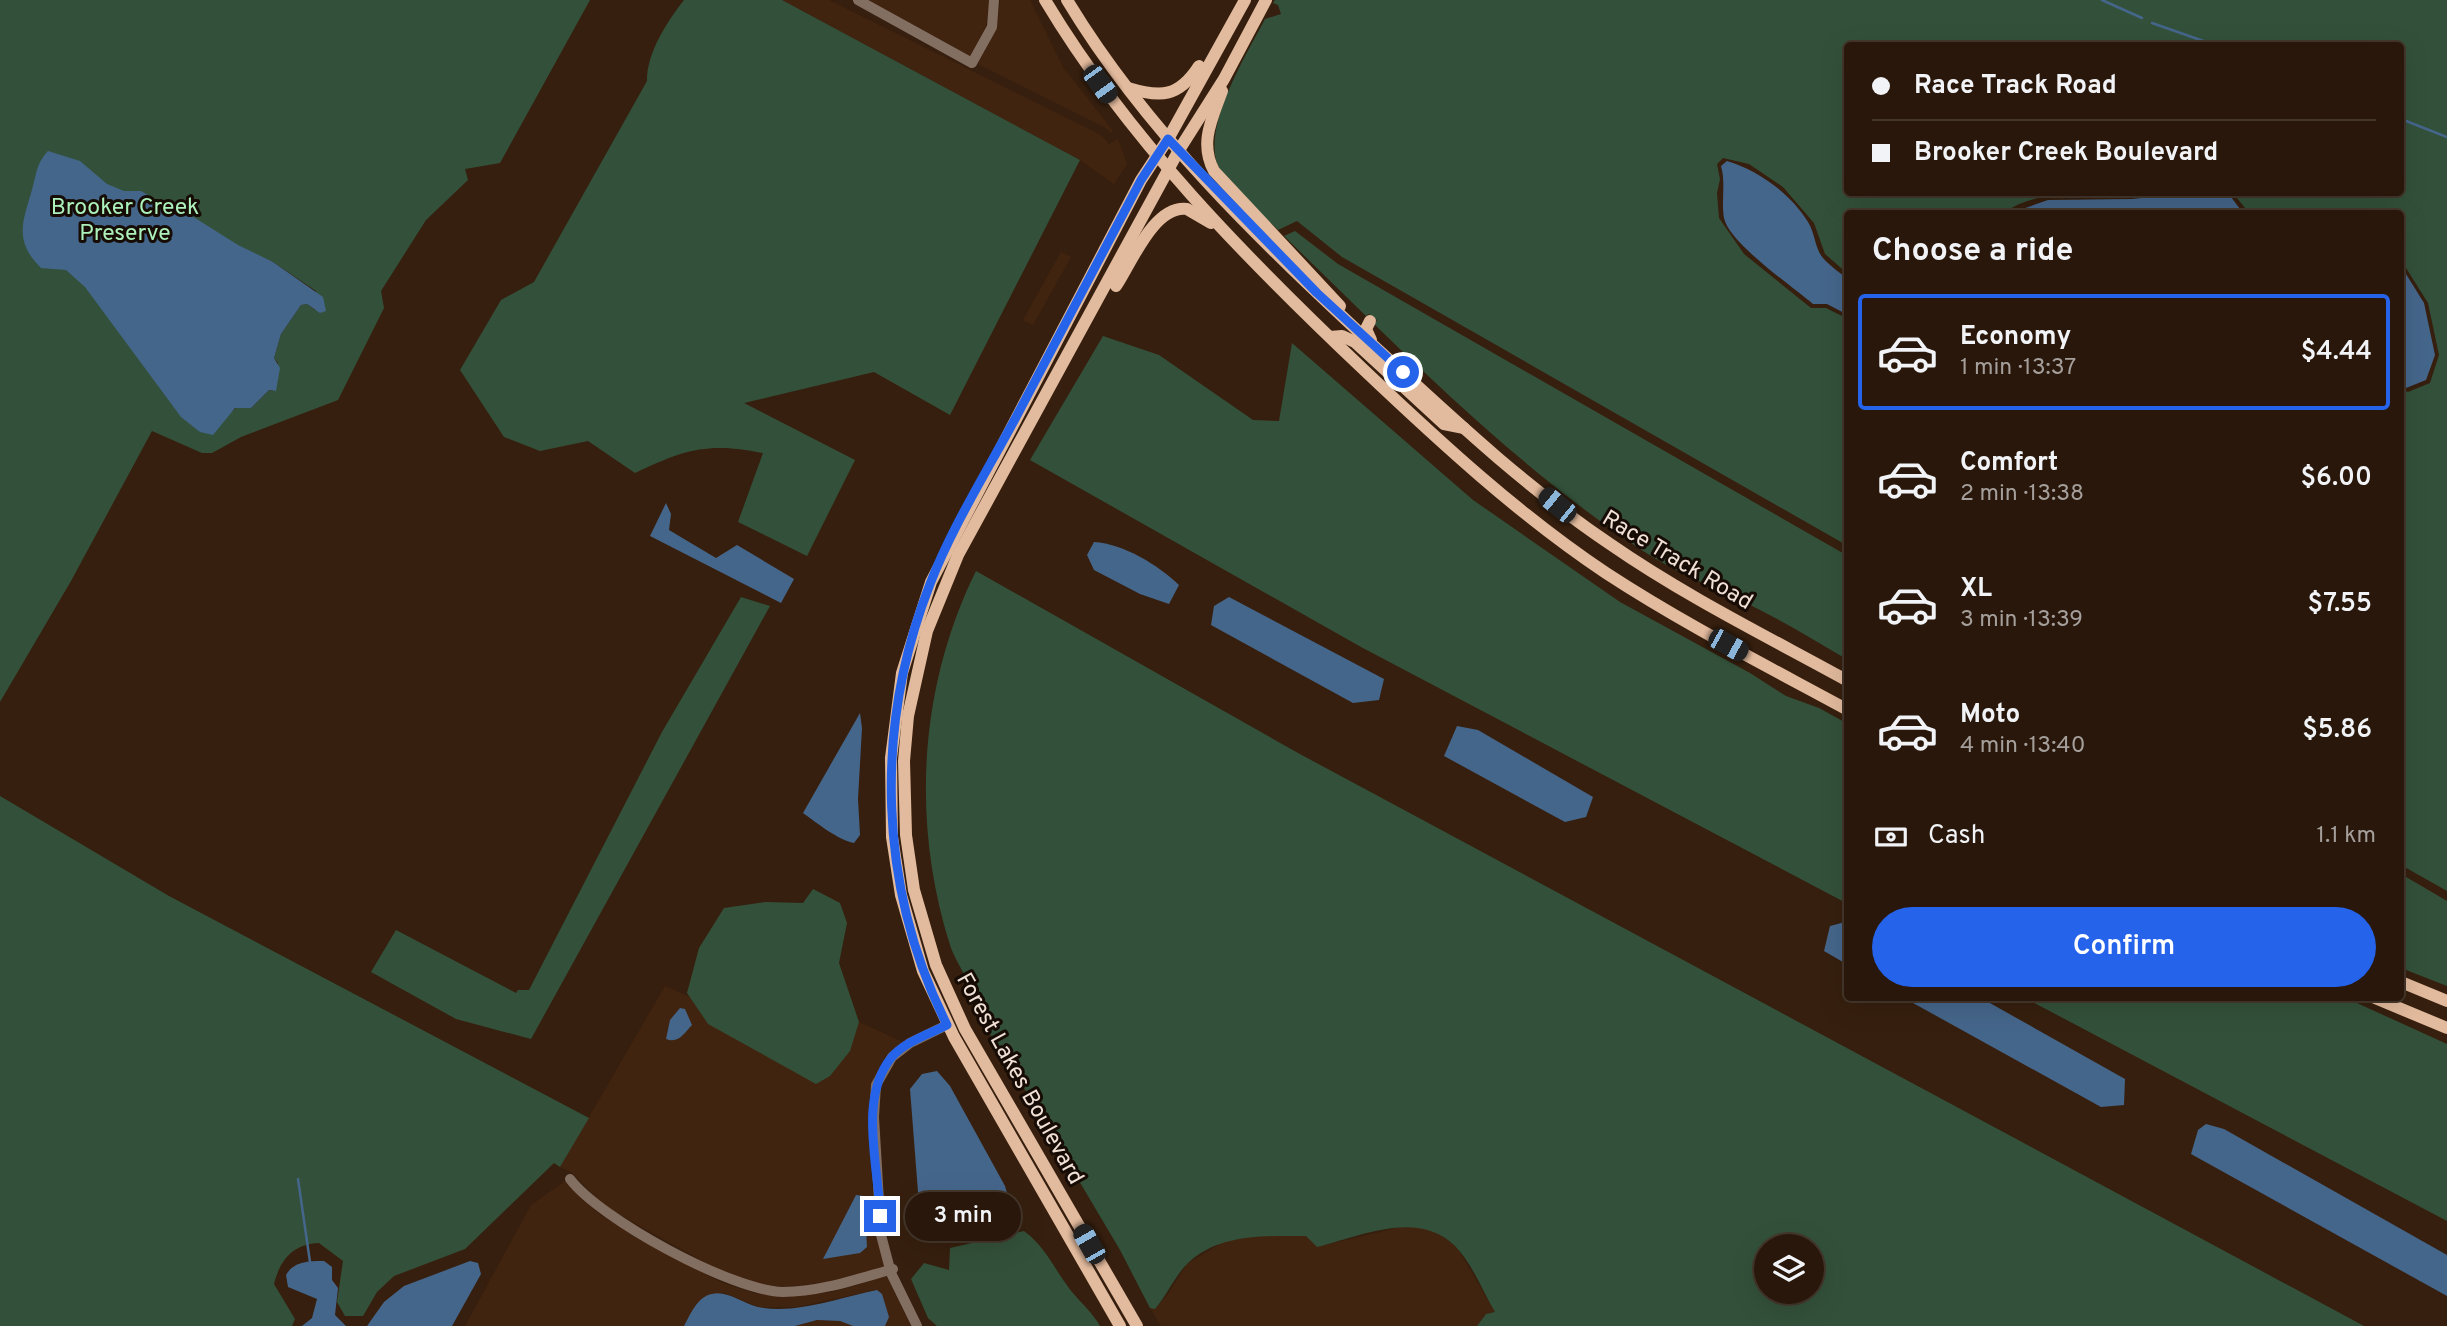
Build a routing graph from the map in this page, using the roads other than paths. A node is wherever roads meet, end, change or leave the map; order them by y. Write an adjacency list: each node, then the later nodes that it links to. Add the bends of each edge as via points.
1 (858, 0): 2 (street, via 972,63 992,27)
2 (994, 0)
3 (1045, 0): 11 (main road, Race Track Road, via 1076,52)
4 (1067, 0): 8 (main road, Race Track Road)
5 (1244, 2): 8 (main road, via 1224,24 1185,85 1159,95); 9 (main road, Forest Lakes Boulevard)
6 (1269, 4): 7 (main road, Forest Lakes Boulevard)
7 (1224, 79): 10 (main road, Forest Lakes Boulevard); 14 (main road, via 1207,133 1211,166 1330,293)
8 (1128, 88): 9 (main road, Race Track Road)
9 (1168, 139): 10 (main road, Race Track Road); 11 (main road, Forest Lakes Boulevard)
10 (1180, 150): 12 (main road, Forest Lakes Boulevard); 14 (main road, Race Track Road)
11 (1157, 154): 12 (main road, Race Track Road); 25 (main road, Forest Lakes Boulevard, via 945,550 914,627 902,673 891,758 892,837 910,930)
12 (1170, 169): 13 (main road, Race Track Road); 19 (main road, Forest Lakes Boulevard)
13 (1230, 237): 16 (main road, Race Track Road); 19 (main road, via 1187,209 1159,218 1040,417)
14 (1346, 319): 17 (main road, Race Track Road)
15 (1370, 321): 17 (main road, via 1366,329)
16 (1329, 337): 18 (main road, via 1355,342 1444,424); 21 (main road, Race Track Road, via 1455,453 1571,548 1706,633)
17 (1375, 346): 18 (main road, Race Track Road)
18 (1465, 428): 20 (main road, Race Track Road, via 1610,544 1718,611)
19 (1026, 431): 31 (main road, Forest Lakes Boulevard, via 958,555 927,631 908,716 906,835 924,929 950,998)
20 (1844, 679)
21 (1844, 708)
22 (2404, 983): 24 (main road)
23 (2382, 1001): 26 (main road)
24 (2447, 1001)
25 (947, 1025): 28 (street, via 892,1057 876,1085 881,1235); 30 (main road, Forest Lakes Boulevard)
26 (2447, 1028)
27 (570, 1179): 28 (street, via 601,1210 722,1277 755,1288 783,1292 830,1287)
28 (892, 1269): 29 (street)
29 (917, 1326)
30 (1120, 1326)
31 (1136, 1326)

